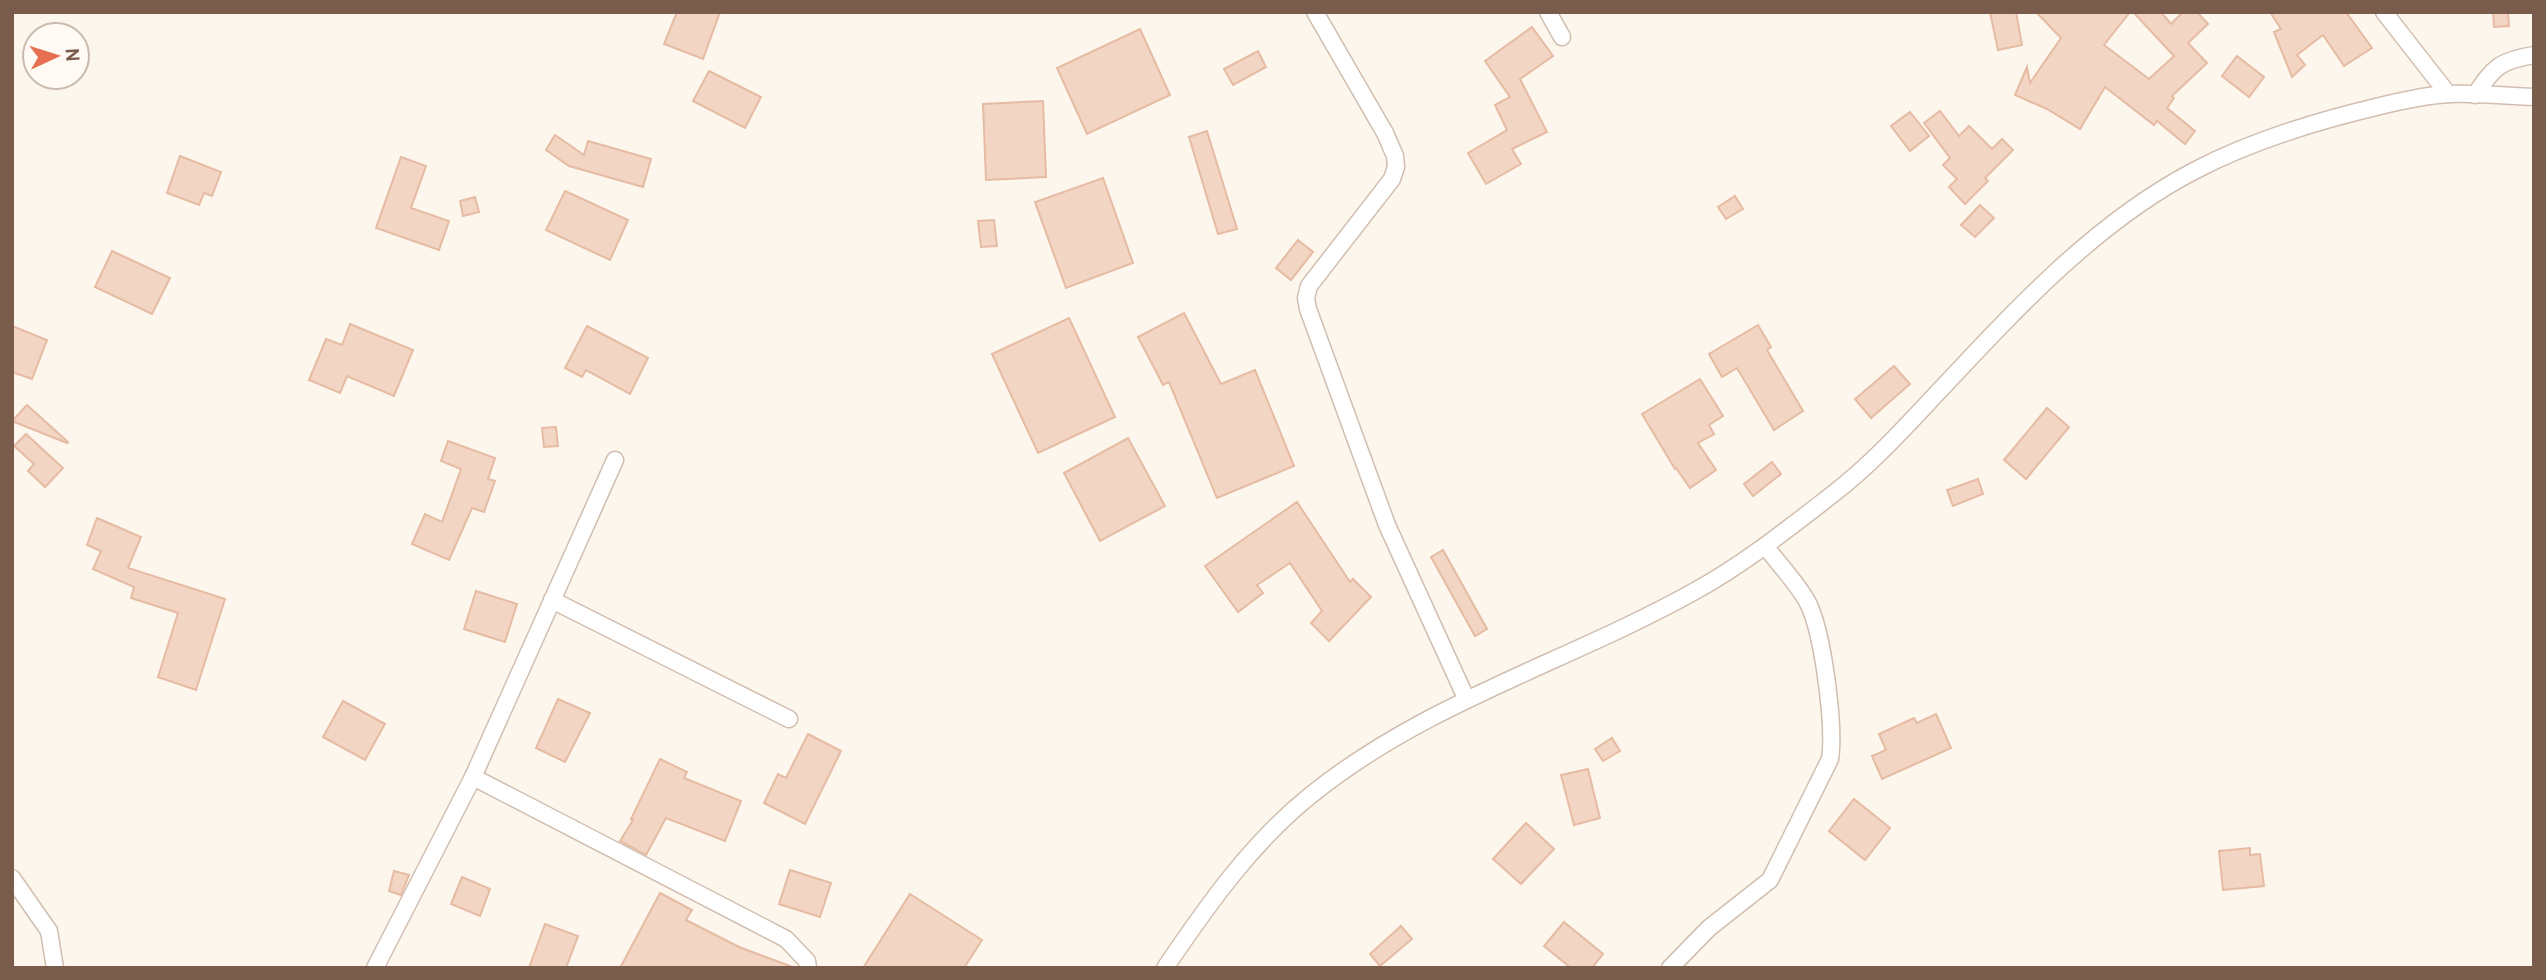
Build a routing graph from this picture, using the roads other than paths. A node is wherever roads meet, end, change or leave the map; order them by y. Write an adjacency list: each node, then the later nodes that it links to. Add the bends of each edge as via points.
1 (1315, 12): 12 (street, via 1385,133 1396,167 1392,179 1309,286 1308,309 1387,525)
2 (1548, 12): 4 (street)
3 (2384, 12): 6 (street)
4 (1562, 37)
5 (2534, 55): 7 (street, via 2493,69)
6 (2448, 94): 7 (street); 10 (street, via 2323,120 2242,148 2130,209 1998,329 1874,461)
7 (2475, 95): 8 (street)
8 (2534, 97)
9 (614, 460): 11 (street)
10 (1765, 546): 12 (street, via 1685,596); 20 (street, via 1808,603 1832,721 1830,759 1770,880 1709,928)
11 (552, 600): 13 (street); 14 (street)
12 (1466, 698): 19 (street, via 1377,747 1310,795 1266,836 1204,910)
13 (789, 719)
14 (473, 777): 16 (street); 18 (street, via 786,939)
15 (12, 878): 17 (street, via 49,931)
16 (383, 965)
17 (55, 968)
18 (808, 968)
19 (1165, 968)
20 (1670, 968)

